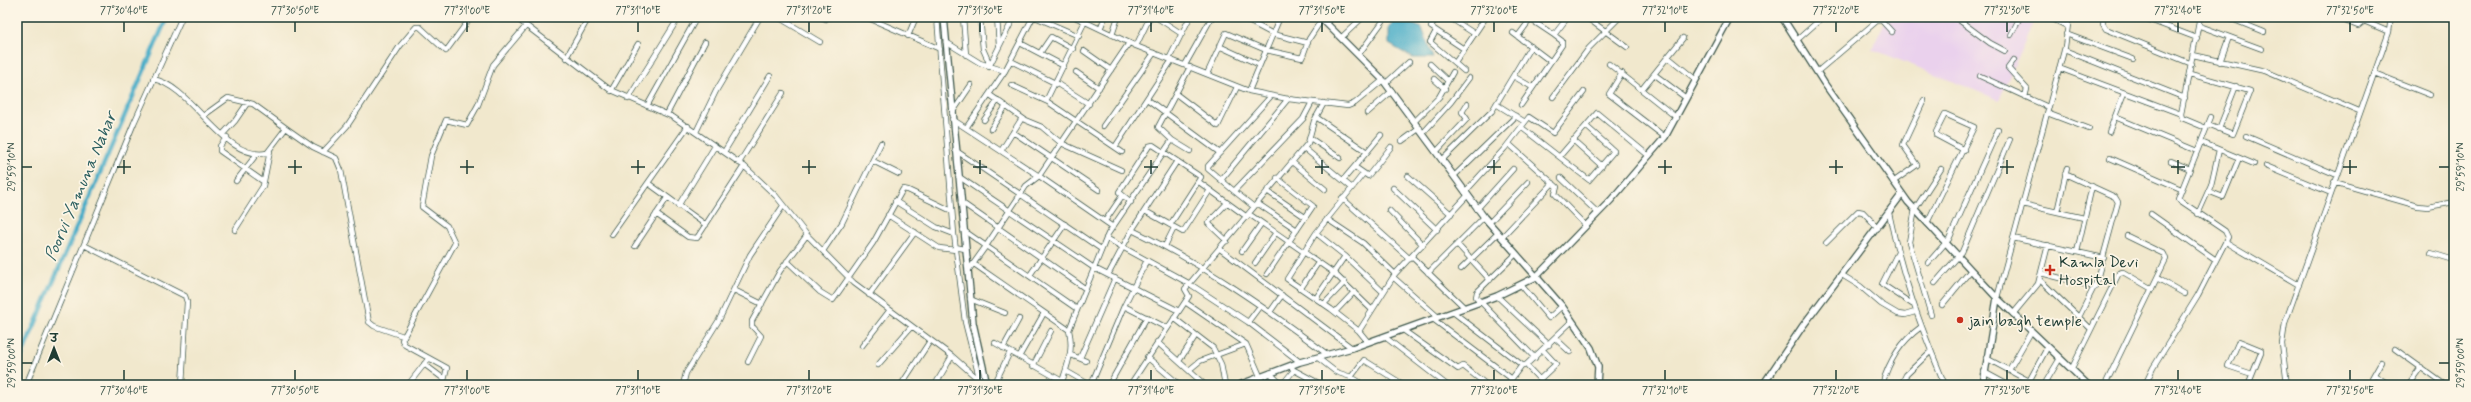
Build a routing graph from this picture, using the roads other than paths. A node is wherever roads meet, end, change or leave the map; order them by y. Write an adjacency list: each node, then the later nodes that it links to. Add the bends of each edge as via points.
1 (182, 17): 138 (street)
2 (471, 17): 239 (street, via 446,51 420,28 416,28 400,46 347,126)
3 (515, 17): 54 (street)
4 (589, 17): 105 (street)
5 (680, 17): 166 (street)
6 (697, 17): 179 (street)
7 (760, 17): 212 (street, via 716,91)
8 (778, 17): 80 (street)
9 (866, 17): 71 (street)
10 (916, 17): 71 (street)
11 (937, 17): 91 (street)
12 (944, 17): 81 (street)
13 (963, 17): 102 (street)
14 (980, 17): 119 (street, via 983,49)
15 (997, 17): 89 (street)
16 (1014, 17): 89 (street)
17 (1034, 17): 72 (street); 82 (street)
18 (1075, 17): 53 (street)
19 (1087, 17): 53 (street)
20 (1106, 17): 57 (street)
21 (1118, 17): 68 (street)
22 (1150, 17): 86 (street)
23 (1156, 17): 64 (street)
24 (1190, 17): 64 (street)
25 (1212, 17): 117 (street)
26 (1241, 17): 51 (street)
27 (1280, 17): 65 (street)
28 (1331, 17): 52 (street)
29 (1363, 17): 74 (street)
30 (1386, 17): 101 (street)
31 (1449, 17): 66 (street)
32 (1568, 17): 69 (street)
33 (1586, 17): 60 (street)
34 (1620, 17): 60 (street)
35 (1730, 17): 140 (street)
36 (1782, 17): 78 (street)
37 (1823, 17): 78 (street)
38 (1955, 17): 97 (street)
39 (2020, 17): 70 (street)
40 (2050, 17): 55 (street)
41 (2069, 17): 55 (street)
42 (2103, 17): 116 (street, via 2106,29)
43 (2142, 17): 77 (street)
44 (2200, 17): 56 (street)
45 (2227, 17): 62 (street)
46 (2335, 17): 63 (street, via 2358,26 2364,21)
47 (2391, 17): 63 (street)
48 (1434, 18): 58 (street, via 1431,26)
49 (1484, 18): 66 (street)
50 (1531, 18): 69 (street); 73 (street)
51 (1250, 19): 65 (street)
52 (1323, 19): 74 (street); 84 (street)
53 (1085, 23): 57 (street); 72 (street)
54 (526, 26): 105 (street); 477 (street, via 493,65 478,105 467,125 446,120 433,148 422,207 447,226 455,243)
55 (2067, 26): 67 (street)
56 (2200, 26): 75 (street); 77 (street)
57 (1100, 29): 68 (street)
58 (1436, 31): 95 (street); 112 (street, via 1430,42)
59 (1513, 32): 73 (street)
60 (1605, 32): 90 (street); 163 (street, via 1583,55)
61 (1892, 32): 128 (street, via 1882,20 1878,20)
62 (2264, 32)
63 (2389, 32): 130 (street)
64 (1182, 34): 106 (street)
65 (1273, 34): 84 (street); 94 (street)
66 (1475, 34): 95 (street)
67 (2066, 34): 96 (street); 107 (street)
68 (1112, 35): 83 (street)
69 (1554, 35): 110 (street, via 1563,44)
70 (2011, 35)
71 (908, 36): 91 (street)
72 (1079, 36): 92 (street)
73 (1518, 36): 88 (street)
74 (1342, 37): 101 (street)
75 (2229, 37): 93 (street); 113 (street)
76 (1683, 38): 104 (street)
77 (2197, 38): 103 (street)
78 (1797, 40): 128 (street)
79 (705, 42): 186 (street)
80 (820, 42)
81 (946, 42): 102 (street); 188 (street)
82 (1020, 43): 99 (street); 109 (street)
83 (1129, 43): 86 (street); 123 (street)
84 (1308, 43): 94 (street, via 1302,58)
85 (638, 44): 152 (street)
86 (1136, 46): 100 (street)
87 (1219, 46): 94 (street, via 1228,32); 118 (street); 131 (street)
88 (1531, 46): 110 (street); 135 (street)
89 (999, 47): 119 (street)
90 (1627, 47)
91 (940, 49): 188 (street)
92 (1073, 49): 99 (street, via 1051,37); 120 (street)
93 (2262, 49)
94 (1266, 50): 118 (street)
95 (1464, 50): 112 (street)
96 (2064, 50): 122 (street); 165 (street)
97 (2005, 51)
98 (1084, 52): 123 (street)
99 (1040, 53): 120 (street)
100 (1154, 53): 106 (street); 201 (street)
101 (1359, 54): 142 (street)
102 (966, 55): 119 (street)
103 (2194, 55): 113 (street); 116 (street)
104 (1668, 57): 132 (street); 140 (street)
105 (566, 58): 152 (street)
106 (1171, 59): 117 (street); 167 (street)
107 (2133, 59)
108 (2014, 60): 162 (street, via 2008,68 2027,89)
109 (1011, 61): 124 (street); 143 (street)
110 (1550, 61): 148 (street)
111 (1409, 62): 142 (street)
112 (1455, 62): 125 (street)
113 (2220, 62): 182 (street, via 2265,71)
114 (1430, 64): 141 (street)
115 (1609, 64): 129 (street)
116 (2192, 64): 133 (street)
117 (1185, 65): 121 (street)
118 (1260, 65): 153 (street)
119 (990, 66): 124 (street)
120 (1064, 66): 143 (street)
121 (1190, 67): 131 (street); 158 (street)
122 (2059, 68): 157 (street); 181 (street)
123 (1112, 70): 149 (street)
124 (1005, 71): 159 (street)
125 (1464, 71)
126 (1076, 72): 149 (street)
127 (1453, 72): 141 (street)
128 (1817, 72): 286 (street)
129 (1622, 73): 150 (street); 218 (street, via 1610,94)
130 (2374, 73): 160 (street); 182 (street)
131 (1207, 74): 146 (street)
132 (1654, 74): 150 (street); 164 (street)
133 (2190, 74): 147 (street); 165 (street)
134 (770, 76): 240 (street)
135 (1513, 76): 148 (street); 177 (street)
136 (1980, 76): 162 (street)
137 (1469, 78): 211 (street, via 1451,102)
138 (153, 79): 189 (street, via 174,88); 369 (street)
139 (1434, 79): 151 (street)
140 (1695, 79): 164 (street)
141 (1448, 81): 151 (street)
142 (1385, 82): 154 (street); 174 (street, via 1351,105)
143 (1055, 83): 171 (street); 175 (street)
144 (971, 85): 188 (street)
145 (1011, 85): 171 (street)
146 (1237, 86): 153 (street); 158 (street, via 1218,126)
147 (2236, 86): 209 (street); 209 (street, via 2250,90 2250,93 2233,134)
148 (1532, 87): 178 (street)
149 (1099, 88): 175 (street)
150 (1642, 88): 194 (street)
151 (1445, 89): 198 (street)
152 (611, 91): 166 (street)
153 (1249, 91): 161 (street)
154 (1392, 91): 184 (street); 198 (street)
155 (783, 92): 258 (street)
156 (1584, 92): 199 (street, via 1553,133 1530,117)
157 (2124, 93): 187 (street); 195 (street)
158 (1176, 94): 183 (street)
159 (990, 95): 168 (street); 206 (street)
160 (2430, 95)
161 (1271, 96): 169 (street); 245 (street)
162 (2025, 96): 181 (street)
163 (1554, 97)
164 (1686, 98): 194 (street)
165 (2185, 98): 187 (street)
166 (628, 99): 179 (street)
167 (1147, 99): 183 (street); 229 (street)
168 (998, 100): 180 (street); 196 (street)
169 (1288, 100): 173 (street); 280 (street)
170 (1924, 100): 286 (street, via 1903,144 1917,164)
171 (1046, 101): 197 (street)
172 (248, 102): 189 (street, via 225,98 214,110); 205 (street); 216 (street)
173 (1312, 102): 174 (street); 298 (street, via 1303,119)
174 (1324, 103): 191 (street)
175 (1089, 104): 197 (street)
176 (1467, 104): 244 (street, via 1462,110 1467,119)
177 (1496, 104): 190 (street); 253 (street, via 1481,123)
178 (1520, 105)
179 (647, 106): 186 (street)
180 (1006, 106): 193 (street); 207 (street)
181 (2048, 107): 185 (street)
182 (2359, 111): 273 (street)
183 (1166, 113): 221 (street, via 1158,127); 245 (street)
184 (1367, 113)
185 (2047, 113): 208 (street); 312 (street)
186 (667, 114): 200 (street)
187 (2181, 114): 203 (street, via 2182,118)
188 (950, 115): 206 (street); 232 (street); 319 (street)
189 (203, 116): 216 (street)
190 (1516, 116): 199 (street); 277 (street)
191 (1316, 117): 219 (street); 243 (street)
192 (2211, 117): 203 (street)
193 (1022, 118): 213 (street); 226 (street, via 1042,127)
194 (1677, 118): 218 (street)
195 (2114, 118): 214 (street); 238 (street)
196 (984, 120)
197 (1076, 121): 226 (street); 229 (street)
198 (1415, 121): 211 (street)
199 (1525, 122): 204 (street)
200 (688, 126): 212 (street); 288 (street)
201 (1103, 126)
202 (1586, 126): 222 (street); 248 (street, via 1598,113); 262 (street, via 1614,150)
203 (2207, 126): 209 (street); 224 (street)
204 (1521, 127): 227 (street); 247 (street)
205 (286, 128): 235 (street); 239 (street)
206 (966, 128): 236 (street)
207 (991, 128)
208 (2089, 129)
209 (2219, 129)
210 (1998, 130): 366 (street)
211 (1422, 131): 223 (street); 244 (street)
212 (696, 132): 228 (street)
213 (1013, 132): 236 (street); 249 (street)
214 (2109, 132)
215 (1380, 135): 243 (street)
216 (225, 136): 246 (street); 265 (street, via 220,151)
217 (2246, 136): 273 (street)
218 (1665, 137): 248 (street)
219 (1310, 138): 231 (street); 250 (street)
220 (2010, 139): 386 (street)
221 (1172, 140): 237 (street); 242 (street)
222 (1574, 140): 247 (street); 262 (street)
223 (1402, 141)
224 (2201, 142): 234 (street); 238 (street)
225 (881, 143): 254 (street)
226 (1061, 143): 249 (street); 269 (street)
227 (1509, 144): 289 (street); 302 (street)
228 (716, 146): 240 (street); 314 (street)
229 (1114, 147): 241 (street)
230 (1391, 147): 271 (street, via 1368,176)
231 (1304, 148): 257 (street); 281 (street)
232 (955, 150): 274 (street); 301 (street)
233 (1964, 150): 233 (street, via 1936,135 1944,114 1973,125); 337 (street)
234 (2219, 150): 252 (street); 299 (street)
235 (270, 151): 246 (street); 283 (street)
236 (1001, 151): 275 (street)
237 (1190, 151)
238 (2198, 151): 268 (street)
239 (324, 152): 477 (street, via 336,158 339,164 369,322)
240 (724, 152): 258 (street)
241 (1122, 152)
242 (1164, 152): 255 (street); 304 (street, via 1150,145 1119,192); 309 (street)
243 (1366, 152): 261 (street)
244 (1436, 152): 253 (street)
245 (1220, 154): 280 (street, via 1208,168)
246 (256, 155): 265 (street)
247 (1560, 156): 262 (street, via 1588,180)
248 (1650, 156): 323 (street)
249 (1051, 158): 275 (street); 294 (street)
250 (1340, 158)
251 (2110, 158): 293 (street)
252 (2239, 158): 259 (street); 299 (street, via 2223,197)
253 (1442, 160): 277 (street)
254 (873, 161): 270 (street); 378 (street, via 842,223)
255 (1178, 161): 284 (street, via 1200,175); 321 (street)
256 (2171, 161): 268 (street)
257 (1292, 162): 278 (street); 297 (street)
258 (739, 163): 260 (street)
259 (2254, 164)
260 (744, 166): 315 (street, via 759,178); 340 (street)
261 (1355, 166): 271 (street); 281 (street)
262 (1602, 166)
263 (2266, 166): 300 (street)
264 (2067, 168): 272 (street)
265 (245, 169): 282 (street); 283 (street)
266 (1513, 169): 316 (street)
267 (1941, 169): 317 (street)
268 (2190, 169): 293 (street)
269 (1121, 170)
270 (900, 174)
271 (1363, 174): 291 (street)
272 (2065, 174): 290 (street); 322 (street)
273 (2337, 174): 287 (street)
274 (958, 176): 308 (street); 320 (street)
275 (1039, 176): 301 (street, via 1029,183); 335 (street)
276 (1408, 176): 326 (street)
277 (1454, 176): 302 (street)
278 (1277, 178): 296 (street); 331 (street, via 1313,204)
279 (1561, 178): 323 (street)
280 (1220, 180): 298 (street)
281 (1342, 180): 291 (street)
282 (236, 181)
283 (264, 182): 346 (street, via 260,193)
284 (1198, 182): 295 (street); 343 (street)
285 (1528, 182): 336 (street)
286 (1893, 182): 303 (street)
287 (2334, 182): 300 (street); 310 (street, via 2418,206 2428,207)
288 (648, 183): 305 (street); 352 (street)
289 (1553, 183): 341 (street, via 1557,188 1555,194); 357 (street)
290 (2092, 186): 333 (street); 388 (street, via 2117,200)
291 (1352, 188): 306 (street)
292 (1393, 188): 350 (street)
293 (2181, 189): 328 (street, via 2179,201)
294 (1099, 190)
295 (1210, 190): 311 (street); 343 (street, via 1184,232)
296 (1267, 190): 313 (street); 331 (street)
297 (1325, 190)
298 (1234, 191): 313 (street)
299 (2208, 191): 328 (street)
300 (2331, 193): 422 (street)
301 (1021, 194): 320 (street); 338 (street)
302 (1466, 194): 316 (street); 326 (street)
303 (1902, 194): 317 (street); 324 (street)
304 (1122, 196): 309 (street); 335 (street)
305 (667, 198): 314 (street); 325 (street)
306 (1342, 198): 334 (street); 387 (street)
307 (895, 202): 319 (street, via 905,189); 329 (street); 353 (street, via 936,227)
308 (961, 202): 344 (street); 347 (street)
309 (1131, 202): 342 (street)
310 (2454, 202)
311 (1227, 203): 330 (street); 361 (street, via 1208,223)
312 (2022, 204): 322 (street); 360 (street)
313 (1256, 205): 330 (street); 349 (street)
314 (678, 206): 340 (street)
315 (783, 206): 356 (street); 428 (street, via 750,255)
316 (1477, 208): 332 (street)
317 (1915, 209): 337 (street); 459 (street, via 1910,245)
318 (1389, 210): 367 (street)
319 (952, 211): 353 (street)
320 (1010, 211): 344 (street); 362 (street)
321 (1145, 211): 343 (street); 348 (street)
322 (2057, 212): 333 (street)
323 (1598, 213): 341 (street)
324 (1889, 213): 345 (street); 384 (street)
325 (656, 214): 340 (street, via 691,239 697,238); 371 (street)
326 (1451, 214): 350 (street)
327 (2151, 214): 391 (street)
328 (2198, 214): 363 (street, via 2227,233)
329 (888, 215): 351 (street); 412 (street, via 873,243)
330 (1248, 216): 339 (street); 361 (street)
331 (1305, 217): 349 (street)
332 (1484, 217): 336 (street); 368 (street)
333 (2084, 218): 380 (street)
334 (1327, 219): 355 (street); 411 (street, via 1363,243)
335 (1105, 221): 342 (street)
336 (1489, 223): 357 (street)
337 (1927, 223): 366 (street)
338 (1065, 224): 362 (street); 376 (street)
339 (1261, 224): 354 (street); 379 (street)
340 (706, 226)
341 (1586, 226): 413 (street)
342 (1114, 227): 359 (street)
343 (1172, 227): 373 (street)
344 (998, 228): 372 (street); 389 (street)
345 (1878, 228): 365 (street, via 1863,212 1858,211); 410 (street)
346 (236, 230)
347 (963, 230): 372 (street); 375 (street)
348 (1132, 230): 373 (street); 374 (street)
349 (1297, 230): 364 (street)
350 (1437, 230): 367 (street)
351 (915, 232): 375 (street, via 939,248); 432 (street)
352 (612, 234)
353 (954, 234): 375 (street)
354 (1275, 234): 364 (street); 395 (street)
355 (1316, 234): 382 (street); 385 (street)
356 (807, 235): 378 (street); 393 (street)
357 (1500, 235): 383 (street); 390 (street)
358 (2127, 236): 415 (street, via 2166,256)
359 (1106, 238): 374 (street); 376 (street)
360 (2013, 238): 370 (street); 436 (street)
361 (1227, 241): 377 (street)
362 (1053, 242): 389 (street); 399 (street)
363 (2226, 242): 391 (street); 422 (street)
364 (1288, 243): 382 (street); 407 (street)
365 (1826, 243)
366 (1946, 243): 386 (street); 397 (street)
367 (1423, 244): 387 (street)
368 (1457, 244): 390 (street); 405 (street)
369 (84, 245): 537 (street); 538 (street, via 185,296 187,302)
370 (2048, 245): 380 (street); 406 (street)
371 (634, 246)
372 (986, 246): 398 (street); 408 (street)
373 (1165, 246): 400 (street)
374 (1123, 248): 394 (street); 409 (street)
375 (960, 249): 403 (street); 533 (street, via 965,322)
376 (1101, 249): 399 (street)
377 (1220, 249): 400 (street); 433 (street)
378 (823, 252): 412 (street)
379 (1242, 252)
380 (2077, 252): 388 (street)
381 (2431, 253): 392 (street)
382 (1303, 254): 396 (street); 425 (street, via 1286,278)
383 (1516, 254): 413 (street); 416 (street)
384 (1897, 254): 442 (street); 442 (street, via 1882,284)
385 (1345, 256): 404 (street); 430 (street)
386 (1959, 256): 402 (street); 419 (street)
387 (1411, 258): 405 (street); 411 (street)
388 (2104, 258): 423 (street)
389 (1041, 259): 408 (street); 427 (street)
390 (1471, 259): 401 (street); 416 (street)
391 (2216, 260): 569 (street)
392 (2454, 260)
393 (787, 261): 412 (street, via 830,300 835,300); 440 (street)
394 (1146, 262): 420 (street); 424 (street)
395 (1255, 263)
396 (1318, 263): 404 (street); 425 (street)
397 (1928, 263)
398 (974, 264): 403 (street); 457 (street)
399 (1094, 268): 409 (street); 427 (street)
400 (1205, 268): 420 (street); 445 (street)
401 (1461, 269)
402 (1970, 270): 436 (street); 443 (street)
403 (968, 271): 437 (street)
404 (1334, 273): 418 (street); 435 (street)
405 (1428, 273): 447 (street)
406 (2042, 273): 417 (street); 423 (street)
407 (1267, 274)
408 (1030, 275): 448 (street)
409 (1108, 275): 414 (street)
410 (1842, 275): 456 (street, via 1898,314); 561 (street, via 1802,327)
411 (1394, 276): 430 (street); 463 (street)
412 (848, 277): 432 (street)
413 (1536, 277): 421 (street); 446 (street)
414 (1115, 278): 424 (street); 502 (street)
415 (2157, 278): 426 (street); 431 (street)
416 (1490, 280): 439 (street, via 1476,295)
417 (2040, 280): 458 (street); 461 (street)
418 (1345, 282): 429 (street); 441 (street)
419 (1934, 283)
420 (1190, 284): 438 (street, via 1184,290 1189,295); 466 (street)
421 (1521, 285): 434 (street); 446 (street, via 1550,318)
422 (2298, 285): 571 (street, via 2282,338)
423 (2095, 286): 461 (street)
424 (1132, 288): 444 (street); 451 (street)
425 (1300, 288): 435 (street)
426 (2152, 288): 470 (street, via 2120,272); 568 (street)
427 (1086, 289): 448 (street)
428 (734, 290): 440 (street); 540 (street, via 686,374)
429 (1354, 292): 450 (street); 454 (street)
430 (1383, 292): 450 (street)
431 (2185, 294)
432 (869, 295): 449 (street)
433 (1282, 295): 453 (street); 488 (street)
434 (1497, 296): 439 (street); 485 (street)
435 (1316, 298): 441 (street)
436 (1997, 298): 458 (street); 505 (street)
437 (970, 299): 452 (street); 533 (street)
438 (1185, 302): 451 (street); 484 (street)
439 (1480, 303): 447 (street); 504 (street)
440 (762, 304): 509 (street, via 751,324 761,336)
441 (1324, 304): 454 (street)
442 (1912, 304): 456 (street)
443 (1942, 305)
444 (1124, 306): 460 (street); 544 (street)
445 (1260, 306): 453 (street); 466 (street)
446 (1562, 306): 465 (street)
447 (1465, 308): 455 (street)
448 (1078, 309): 471 (street)
449 (889, 310): 467 (street); 486 (street)
450 (1372, 310): 474 (street)
451 (1179, 311): 462 (street)
452 (1005, 312)
453 (1270, 312): 496 (street)
454 (1335, 312): 474 (street)
455 (1453, 312): 463 (street); 514 (street)
456 (1915, 312): 468 (street)
457 (1044, 313): 471 (street); 499 (street)
458 (2013, 314): 475 (street)
459 (1930, 315)
460 (1147, 317): 469 (street); 545 (street)
461 (2080, 317): 470 (street)
462 (1174, 318): 469 (street); 476 (street)
463 (1436, 318): 472 (street); 528 (street)
464 (1019, 319): 487 (street)
465 (1572, 321): 479 (street); 560 (street, via 1591,348 1598,367)
466 (1248, 322): 510 (street)
467 (911, 327): 480 (street); 513 (street)
468 (1921, 327): 492 (street); 562 (street, via 1894,355)
469 (1167, 328): 481 (street)
470 (2091, 329): 520 (street)
471 (1069, 330): 495 (street, via 1072,342)
472 (1402, 330): 478 (street); 557 (street, via 1458,369 1463,366)
473 (1051, 331): 515 (street)
474 (1359, 331): 482 (street)
475 (2031, 332): 489 (street); 519 (street)
476 (1196, 335): 498 (street, via 1213,348); 508 (street)
477 (403, 336): 501 (street, via 405,345)
478 (1385, 336): 482 (street); 556 (street)
479 (1555, 338): 485 (street); 494 (street)
480 (930, 341): 497 (street); 541 (street)
481 (1157, 342): 500 (street); 508 (street)
482 (1368, 342): 488 (street)
483 (994, 343): 487 (street)
484 (1246, 344): 498 (street); 526 (street)
485 (1549, 345): 491 (street)
486 (862, 346)
487 (1003, 348): 493 (street)
488 (1352, 348): 496 (street)
489 (2047, 348): 506 (street); 535 (street)
490 (2395, 349): 516 (street)
491 (1543, 350): 504 (street); 529 (street, via 1556,364)
492 (1931, 351): 563 (street, via 1906,375); 564 (street)
493 (1010, 352): 499 (street); 543 (street)
494 (1570, 352)
495 (1071, 355): 502 (street); 521 (street)
496 (1328, 355): 503 (street)
497 (952, 356): 533 (street); 542 (street)
498 (1217, 356): 518 (street, via 1200,361); 549 (street)
499 (1019, 357): 515 (street)
500 (1148, 357): 546 (street); 547 (street)
501 (429, 358): 512 (street); 532 (street, via 447,368)
502 (1080, 358): 507 (street)
503 (1318, 358): 510 (street); 527 (street, via 1336,372)
504 (1535, 358): 514 (street)
505 (1986, 358): 519 (street); 522 (street)
506 (2059, 360): 520 (street); 567 (street)
507 (1086, 361)
508 (1178, 361): 518 (street)
509 (748, 362)
510 (1300, 362): 517 (street)
511 (2382, 362): 525 (street)
512 (424, 364): 532 (street); 539 (street)
513 (878, 365)
514 (1524, 365): 528 (street); 529 (street)
515 (1033, 366): 534 (street)
516 (2421, 367): 574 (street); 575 (street)
517 (1292, 368): 523 (street); 523 (street, via 1282,385); 552 (street)
518 (1189, 370): 548 (street)
519 (2009, 370): 535 (street)
520 (2071, 370): 536 (street)
521 (1066, 371): 534 (street); 544 (street)
522 (1984, 372): 565 (street); 566 (street)
523 (1270, 373): 526 (street)
524 (2252, 374): 524 (street, via 2262,350 2238,341 2229,367); 570 (street)
525 (2374, 375): 572 (street); 573 (street)
526 (1260, 376): 530 (street)
527 (1350, 377): 531 (street, via 1364,360); 553 (street, via 1358,382)
528 (1512, 379): 558 (street)
529 (1540, 379): 559 (street)
530 (1252, 380): 550 (street); 551 (street)
531 (1396, 380): 554 (street); 555 (street)
532 (443, 383)
533 (984, 383)
534 (1061, 383)
535 (2028, 383)
536 (2084, 384)
537 (26, 385)
538 (182, 385)
539 (408, 385)
540 (683, 385)
541 (901, 385)
542 (935, 385)
543 (994, 385)
544 (1090, 385)
545 (1109, 385)
546 (1130, 385)
547 (1180, 385)
548 (1205, 385)
549 (1225, 385)
550 (1239, 385)
551 (1257, 385)
552 (1322, 385)
553 (1356, 385)
554 (1392, 385)
555 (1404, 385)
556 (1445, 385)
557 (1487, 385)
558 (1507, 385)
559 (1545, 385)
560 (1597, 385)
561 (1763, 385)
562 (1882, 385)
563 (1901, 385)
564 (1945, 385)
565 (1983, 385)
566 (2008, 385)
567 (2044, 385)
568 (2105, 385)
569 (2145, 385)
570 (2248, 385)
571 (2287, 385)
572 (2368, 385)
573 (2390, 385)
574 (2408, 385)
575 (2444, 385)

